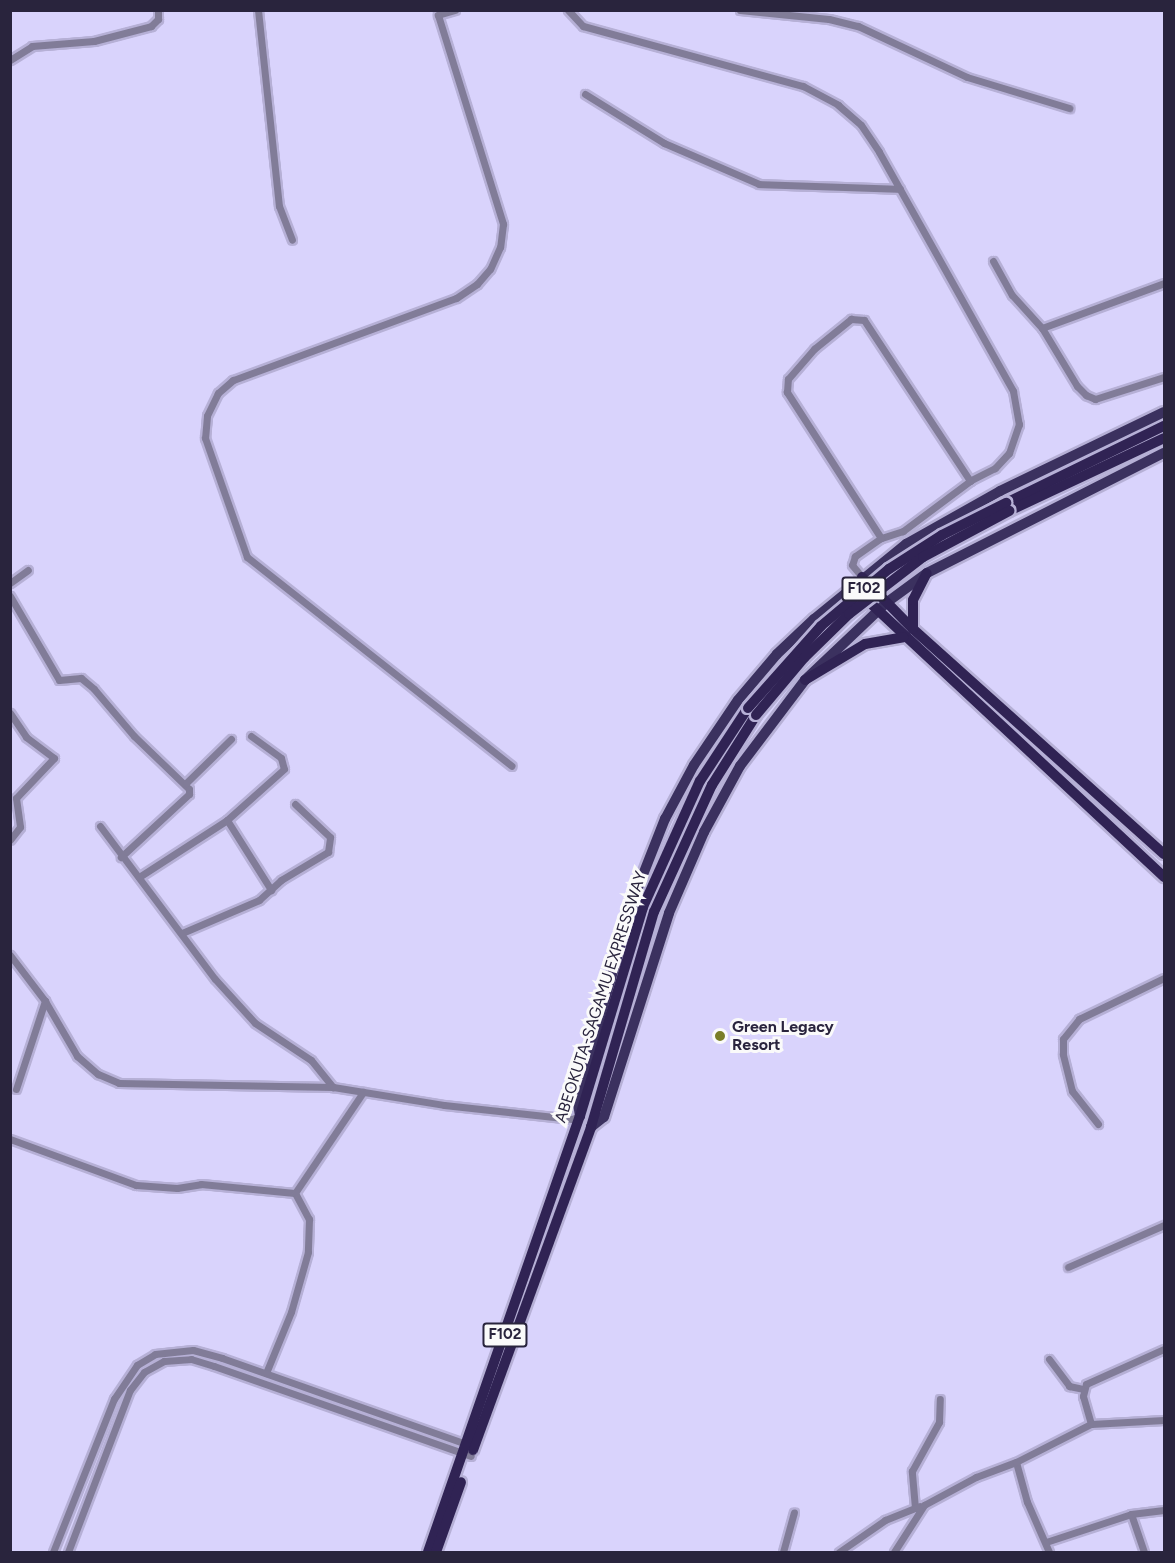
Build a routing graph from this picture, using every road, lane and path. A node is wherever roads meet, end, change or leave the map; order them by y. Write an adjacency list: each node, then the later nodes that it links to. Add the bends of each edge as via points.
1 (158, 10): 6 (street, via 158,19 151,26 94,41 32,46)
2 (258, 10): 10 (street, via 279,206)
3 (455, 10): 37 (street, via 438,15 503,224 500,247 490,269 456,298 232,380 218,393 207,416 205,438 247,557)
4 (568, 10): 9 (street, via 583,26 803,86 826,96 861,125)
5 (740, 10): 8 (street, via 829,19 858,27 967,77)
6 (10, 60)
7 (585, 94): 9 (street, via 664,143 759,184)
8 (1069, 108)
9 (900, 189): 19 (street, via 1008,382 1019,410 1016,438 1009,453 995,468)
10 (292, 240)
11 (993, 261): 13 (street, via 1012,296)
12 (1164, 283): 13 (street)
13 (1042, 327): 14 (street, via 1077,386 1095,399)
14 (1164, 377)
15 (1164, 412): 24 (main road, via 934,526)
16 (1164, 426): 20 (highway, ABEOKUTA-SAGAMU EXPRESSWAY / F102)
17 (1164, 438): 20 (highway, ABEOKUTA-SAGAMU EXPRESSWAY / F102)
18 (1164, 453): 23 (main road)
19 (970, 480): 21 (street, via 903,531); 21 (street, via 864,320 851,319 814,349 788,379 788,392)
20 (1007, 507): 33 (highway, ABEOKUTA-SAGAMU EXPRESSWAY / F102, bridge, via 923,557 865,601)
21 (881, 538): 24 (street, via 855,556 852,564)
22 (28, 570): 25 (street)
23 (927, 573): 28 (main road); 30 (highway, via 913,600)
24 (862, 577): 26 (main road); 28 (highway)
25 (10, 583)
26 (852, 586): 29 (highway); 55 (main road, via 777,654 738,700 694,765 665,819 618,948 577,1097)
27 (10, 596): 38 (street, via 59,680 81,678)
28 (886, 603): 29 (main road); 30 (highway)
29 (876, 612): 31 (highway); 32 (main road)
30 (913, 629): 43 (highway)
31 (903, 637): 32 (highway, via 865,644); 46 (highway)
32 (805, 680): 57 (main road, via 740,766 704,832 669,913 604,1117)
33 (752, 712): 55 (highway, ABEOKUTA-SAGAMU EXPRESSWAY / F102, via 700,781 662,859 643,907); 57 (highway, ABEOKUTA-SAGAMU EXPRESSWAY / F102, via 665,885)
34 (10, 713): 42 (street, via 26,737 54,758 16,798 20,827)
35 (251, 736): 40 (street, via 281,758 284,769)
36 (231, 739): 38 (street)
37 (512, 766)
38 (186, 783): 44 (street, via 189,794)
39 (295, 804): 47 (street, via 330,837 331,845 328,852)
40 (227, 820): 45 (street); 47 (street)
41 (100, 826): 44 (street)
42 (10, 840)
43 (1164, 854)
44 (121, 857): 45 (street)
45 (140, 877): 48 (street)
46 (1164, 878)
47 (271, 890): 48 (street, via 259,900)
48 (182, 933): 52 (street, via 215,979 255,1023 311,1060)
49 (10, 954): 51 (street)
50 (1164, 978): 56 (street, via 1079,1019 1064,1039 1063,1054 1072,1091)
51 (45, 1001): 52 (street, via 77,1056 98,1074 119,1083); 53 (street)
52 (333, 1087): 54 (street)
53 (16, 1089)
54 (363, 1092): 55 (street, via 572,1119); 59 (street)
55 (580, 1116): 69 (highway, ABEOKUTA-SAGAMU EXPRESSWAY / F102)
56 (1098, 1124)
57 (591, 1127): 69 (highway, ABEOKUTA-SAGAMU EXPRESSWAY / F102)
58 (10, 1139): 59 (street, via 136,1185 177,1188 201,1184)
59 (295, 1193): 64 (street, via 309,1219 308,1252 291,1312)
60 (1164, 1225): 61 (street)
61 (1068, 1268)
62 (1164, 1349): 65 (street)
63 (1049, 1359): 65 (street, via 1069,1386)
64 (266, 1373): 69 (street); 77 (street, via 193,1350 155,1354 136,1365 114,1399)
65 (1083, 1389): 68 (street)
66 (940, 1399): 72 (street, via 939,1422 912,1471)
67 (1164, 1420): 68 (street)
68 (1091, 1424): 70 (street)
69 (469, 1450): 78 (street, via 191,1359 164,1361 144,1372 130,1390); 79 (highway, ABEOKUTA-SAGAMU EXPRESSWAY / F102); 80 (highway, ABEOKUTA-SAGAMU EXPRESSWAY / F102)
70 (1016, 1461): 71 (street); 76 (street, via 1027,1502)
71 (924, 1505): 72 (street); 83 (street)
72 (915, 1508): 82 (street, via 885,1520)
73 (1164, 1510): 75 (street)
74 (794, 1512): 81 (street)
75 (1131, 1514): 76 (street); 85 (street)
76 (1046, 1542): 84 (street)
77 (53, 1552)
78 (68, 1552)
79 (428, 1552)
80 (436, 1552)
81 (783, 1552)
82 (839, 1552)
83 (894, 1552)
84 (1049, 1552)
85 (1144, 1552)

